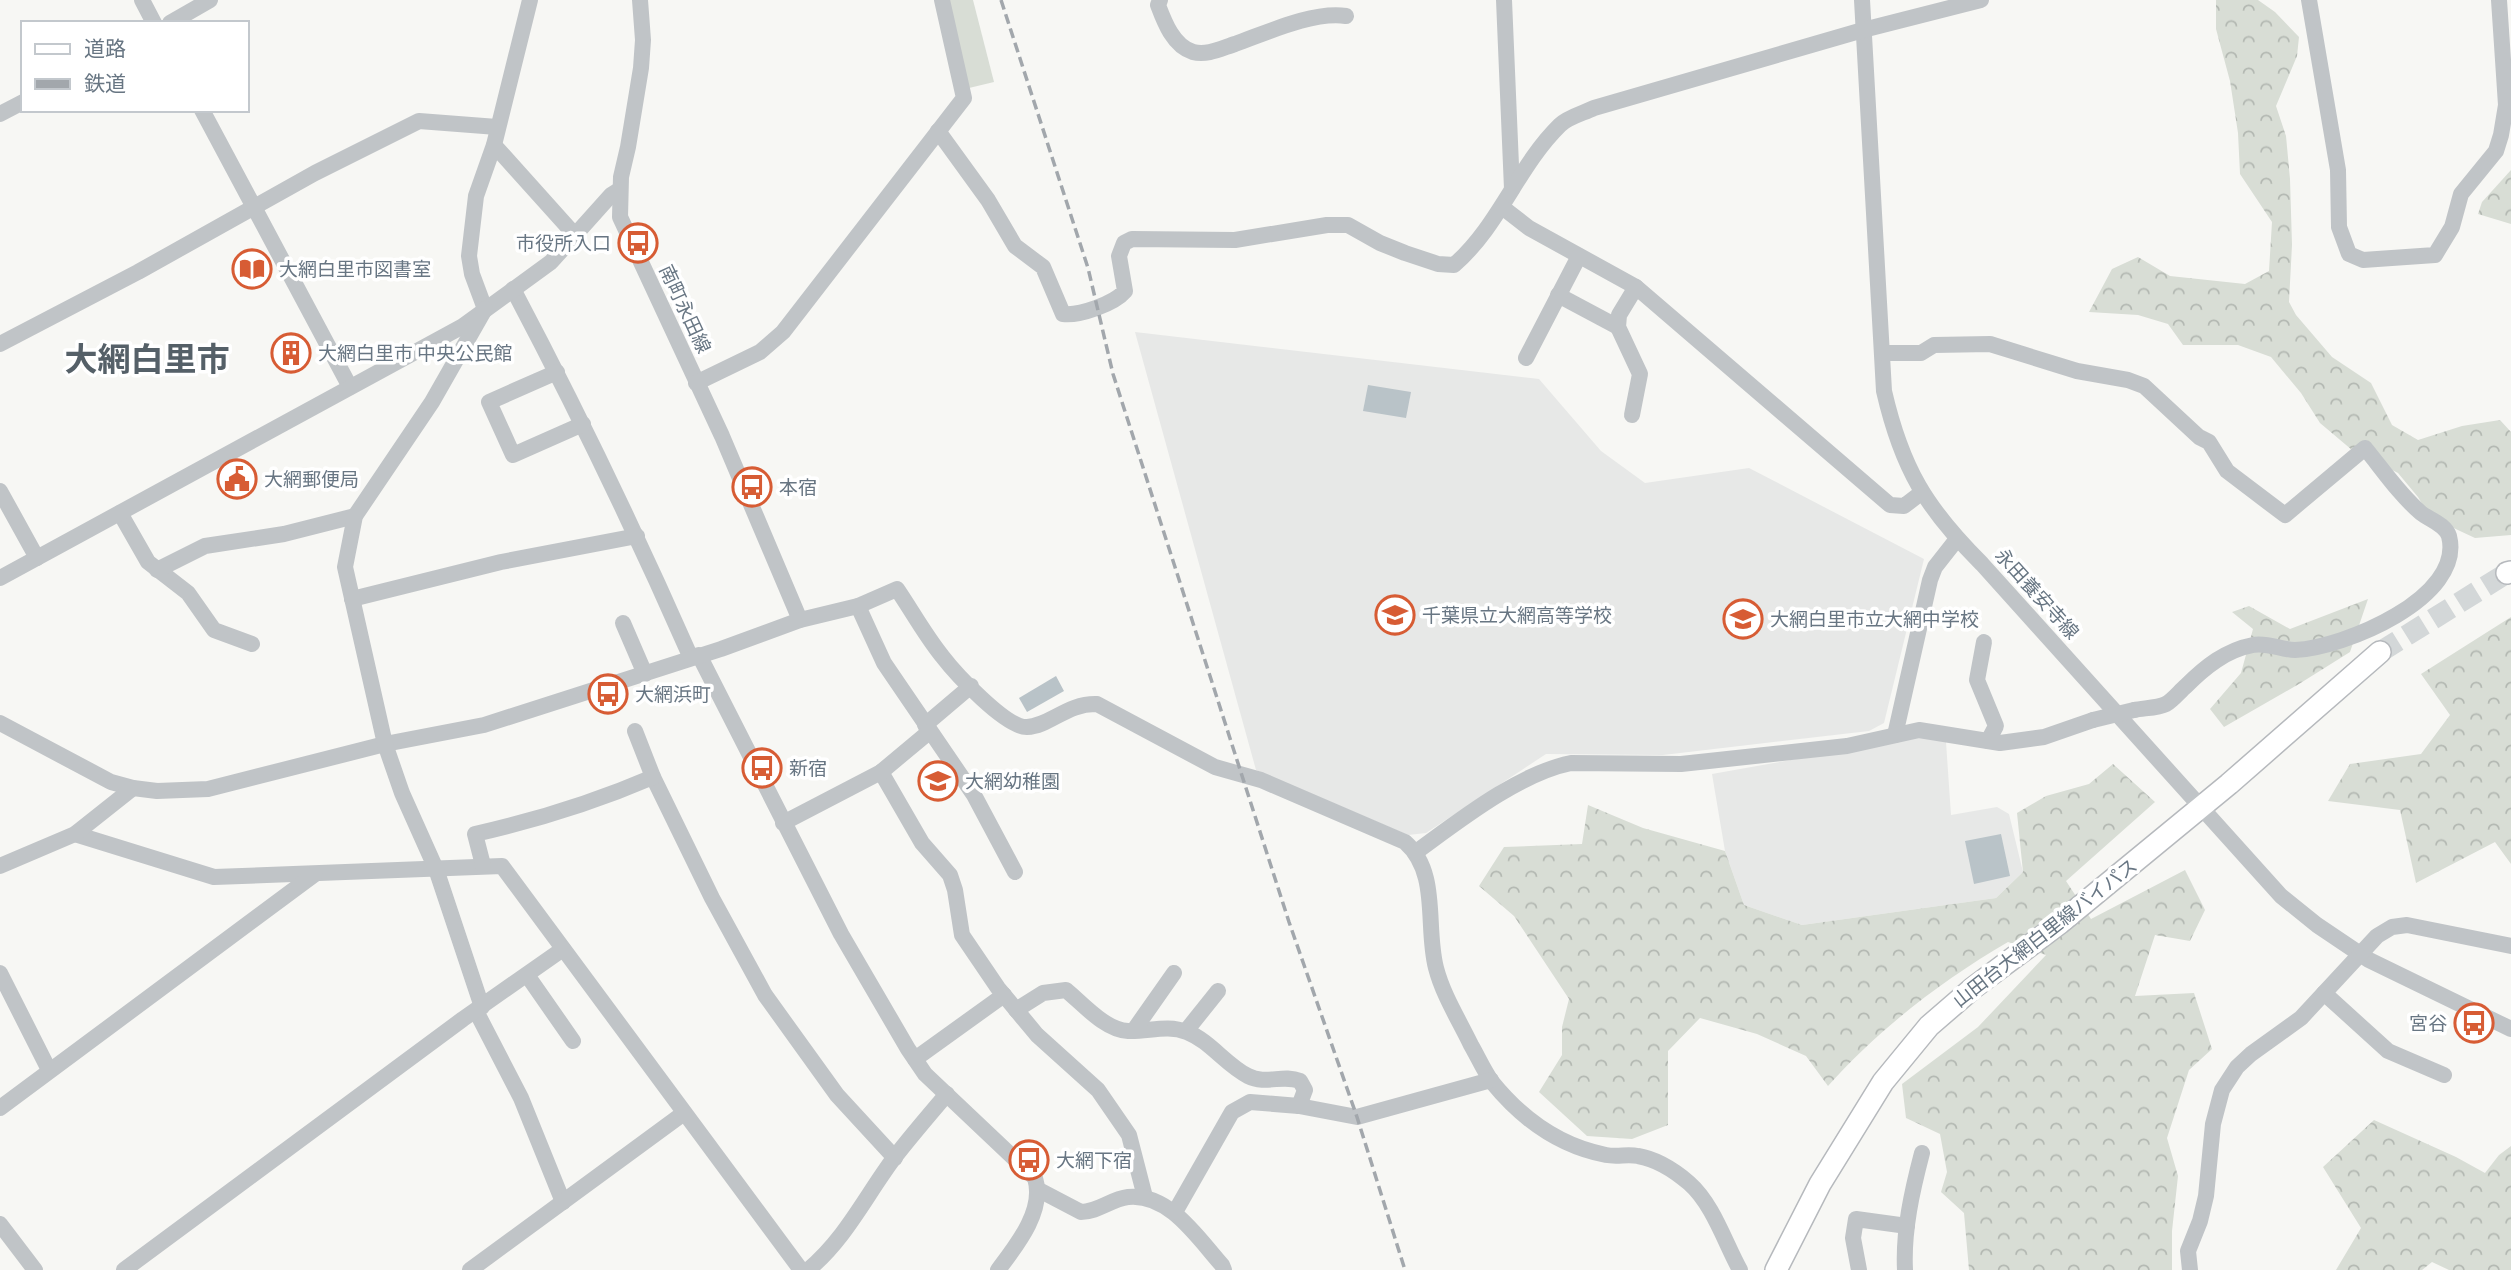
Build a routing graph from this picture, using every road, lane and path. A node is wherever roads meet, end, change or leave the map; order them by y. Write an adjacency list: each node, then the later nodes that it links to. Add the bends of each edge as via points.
1 (142, 0): 13 (street)
2 (210, 0): 14 (street)
3 (530, 0): 19 (street)
4 (640, 0): 23 (street, 南町永田線, via 641,68)
5 (942, 0): 20 (street, via 964,98)
6 (1160, 0): 12 (street, via 1165,24 1192,52 1210,52 1312,18)
7 (1504, 0): 22 (street)
8 (1862, 0): 15 (street, 永田養安寺線)
9 (1981, 0): 15 (street)
10 (2309, 0): 11 (street, via 2338,170 2339,226 2350,254 2363,260 2435,255 2452,227 2461,194 2496,151 2506,105)
11 (2499, 0)
12 (1346, 16)
13 (153, 21)
14 (173, 21)
15 (1863, 30): 22 (street, via 1594,108 1562,123); 34 (street, 永田養安寺線)
16 (21, 103): 18 (street)
17 (203, 112): 24 (street)
18 (0, 114)
19 (497, 127): 21 (street); 24 (street, via 419,121)
20 (938, 131): 25 (street, via 1015,246 1043,267 1063,314 1074,315 1119,299 1125,291 1119,256 1124,243 1132,239 1235,240 1348,225 1405,253 1454,265); 37 (street, via 783,332 760,352)
21 (494, 145): 26 (street); 31 (street, via 476,196 469,256)
22 (1512, 189): 25 (street)
23 (619, 190): 26 (street); 37 (street, 南町永田線, via 620,217)
24 (253, 206): 33 (street); 38 (street)
25 (1502, 207): 27 (street)
26 (574, 234): 29 (street, via 551,262)
27 (1579, 256): 28 (street); 30 (street)
28 (1636, 288): 32 (street, via 1619,315); 42 (street, via 1890,505 1904,506)
29 (513, 289): 31 (street); 36 (street)
30 (1558, 295): 32 (street); 35 (street)
31 (485, 309): 38 (street, via 463,326); 44 (street, via 432,402)
32 (1618, 327): 39 (street, via 1640,374)
33 (0, 344)
34 (1882, 353): 42 (street, 永田養安寺線, via 1893,429); 64 (street, bridge, via 1921,354 1934,345 1990,344 2144,386 2209,442 2227,471 2285,515 2365,448 2407,500 2449,535 2450,556 2431,589 2373,628 2327,645 2294,650 2254,645 2214,660 2165,705 2093,720 2044,737)
35 (1526, 358)
36 (557, 372): 40 (street); 40 (street, via 489,402 513,455)
37 (696, 383): 52 (street, 南町永田線)
38 (350, 387): 43 (street)
39 (1632, 415)
40 (583, 424): 45 (street)
41 (0, 491): 47 (street)
42 (1921, 493): 46 (street, 永田養安寺線)
43 (120, 513): 47 (street); 48 (street)
44 (355, 516): 48 (street, via 284,534 205,546); 50 (street, via 345,567)
45 (637, 536): 50 (street, via 501,562); 57 (street)
46 (1957, 539): 63 (street, via 1930,580); 69 (street, 永田養安寺線)
47 (37, 558): 49 (street)
48 (157, 570): 55 (street, via 188,593 214,630)
49 (0, 578)
50 (352, 599): 65 (street)
51 (858, 606): 52 (street); 59 (street, via 897,589 943,657); 61 (street, via 884,663)
52 (800, 620): 57 (street)
53 (623, 623): 58 (street)
54 (1984, 642): 64 (street, via 1977,680 1996,726)
55 (252, 644)
56 (2380, 652): 69 (main road, 山田台大網白里線バイパス)
57 (695, 657): 58 (street); 70 (street)
58 (645, 674): 65 (street, via 484,725)
59 (971, 687): 61 (street); 72 (street, via 1017,726 1029,727 1082,704 1111,709 1214,767 1261,780 1393,835)
60 (0, 723): 68 (street, via 111,782)
61 (927, 728): 66 (street); 76 (street, via 974,795)
62 (635, 731): 67 (street)
63 (1895, 735): 64 (street, via 1919,730); 72 (street, via 1847,746 1681,764 1560,765 1469,813)
64 (1988, 741)
65 (385, 744): 68 (street, via 208,789); 75 (street)
66 (881, 772): 70 (street); 86 (street, via 922,843 950,875 962,935)
67 (653, 777): 73 (street, via 605,798 475,834); 102 (street, via 765,995 837,1095)
68 (133, 788): 71 (street)
69 (2200, 808): 80 (street, 永田養安寺線, via 2281,896); 117 (main road, 山田台大網白里線バイパス, via 1929,1026 1883,1082 1820,1184)
70 (783, 823): 93 (street, via 841,934)
71 (75, 834): 74 (street); 77 (street, via 214,877)
72 (1416, 852): 96 (street, via 1427,878 1436,969)
73 (483, 865): 75 (street); 79 (street, via 502,866)
74 (0, 866)
75 (436, 869): 77 (street); 87 (street)
76 (1015, 872)
77 (315, 874): 94 (street)
78 (2511, 946): 80 (street, via 2407,925 2377,936)
79 (563, 949): 83 (street); 100 (street)
80 (2360, 955): 85 (street); 89 (street, 永田養安寺線)
81 (0, 973): 94 (street)
82 (1174, 973): 90 (street)
83 (527, 975): 87 (street); 92 (street)
84 (1218, 991): 91 (street)
85 (2324, 993): 95 (street, via 2388,1051); 120 (street, via 2301,1018 2244,1061 2222,1090 2213,1124 2206,1196 2188,1251)
86 (1004, 995): 88 (street); 93 (street)
87 (479, 1009): 105 (street); 110 (street)
88 (1016, 1010): 90 (street, via 1043,993 1066,990 1108,1025); 104 (street, via 1098,1090 1129,1135)
89 (2511, 1029)
90 (1134, 1030): 91 (street, via 1168,1027)
91 (1186, 1031): 98 (street, via 1249,1077 1271,1081 1289,1076 1300,1081 1305,1090)
92 (573, 1041)
93 (915, 1059): 97 (street)
94 (50, 1070): 99 (street)
95 (2444, 1075)
96 (1491, 1080): 98 (street, via 1357,1117); 116 (street, via 1518,1111 1575,1148 1655,1160 1691,1184)
97 (947, 1094): 102 (street); 103 (street, via 1035,1178)
98 (1299, 1106): 106 (street, via 1250,1102 1232,1112)
99 (0, 1108)
100 (684, 1113): 105 (street); 112 (street)
101 (1922, 1153): 108 (street)
102 (895, 1158): 113 (street, via 853,1221)
103 (1039, 1190): 104 (street, via 1081,1212 1125,1197); 114 (street, via 1036,1206)
104 (1145, 1197): 106 (street)
105 (563, 1202): 111 (street)
106 (1175, 1212): 115 (street)
107 (0, 1224): 109 (street)
108 (1907, 1226): 118 (street, via 1856,1219 1853,1238); 119 (street)
109 (35, 1270)
110 (124, 1270)
111 (470, 1270)
112 (801, 1270)
113 (808, 1270)
114 (998, 1270)
115 (1224, 1270)
116 (1740, 1270)
117 (1776, 1270)
118 (1859, 1270)
119 (1905, 1270)
120 (2190, 1270)

